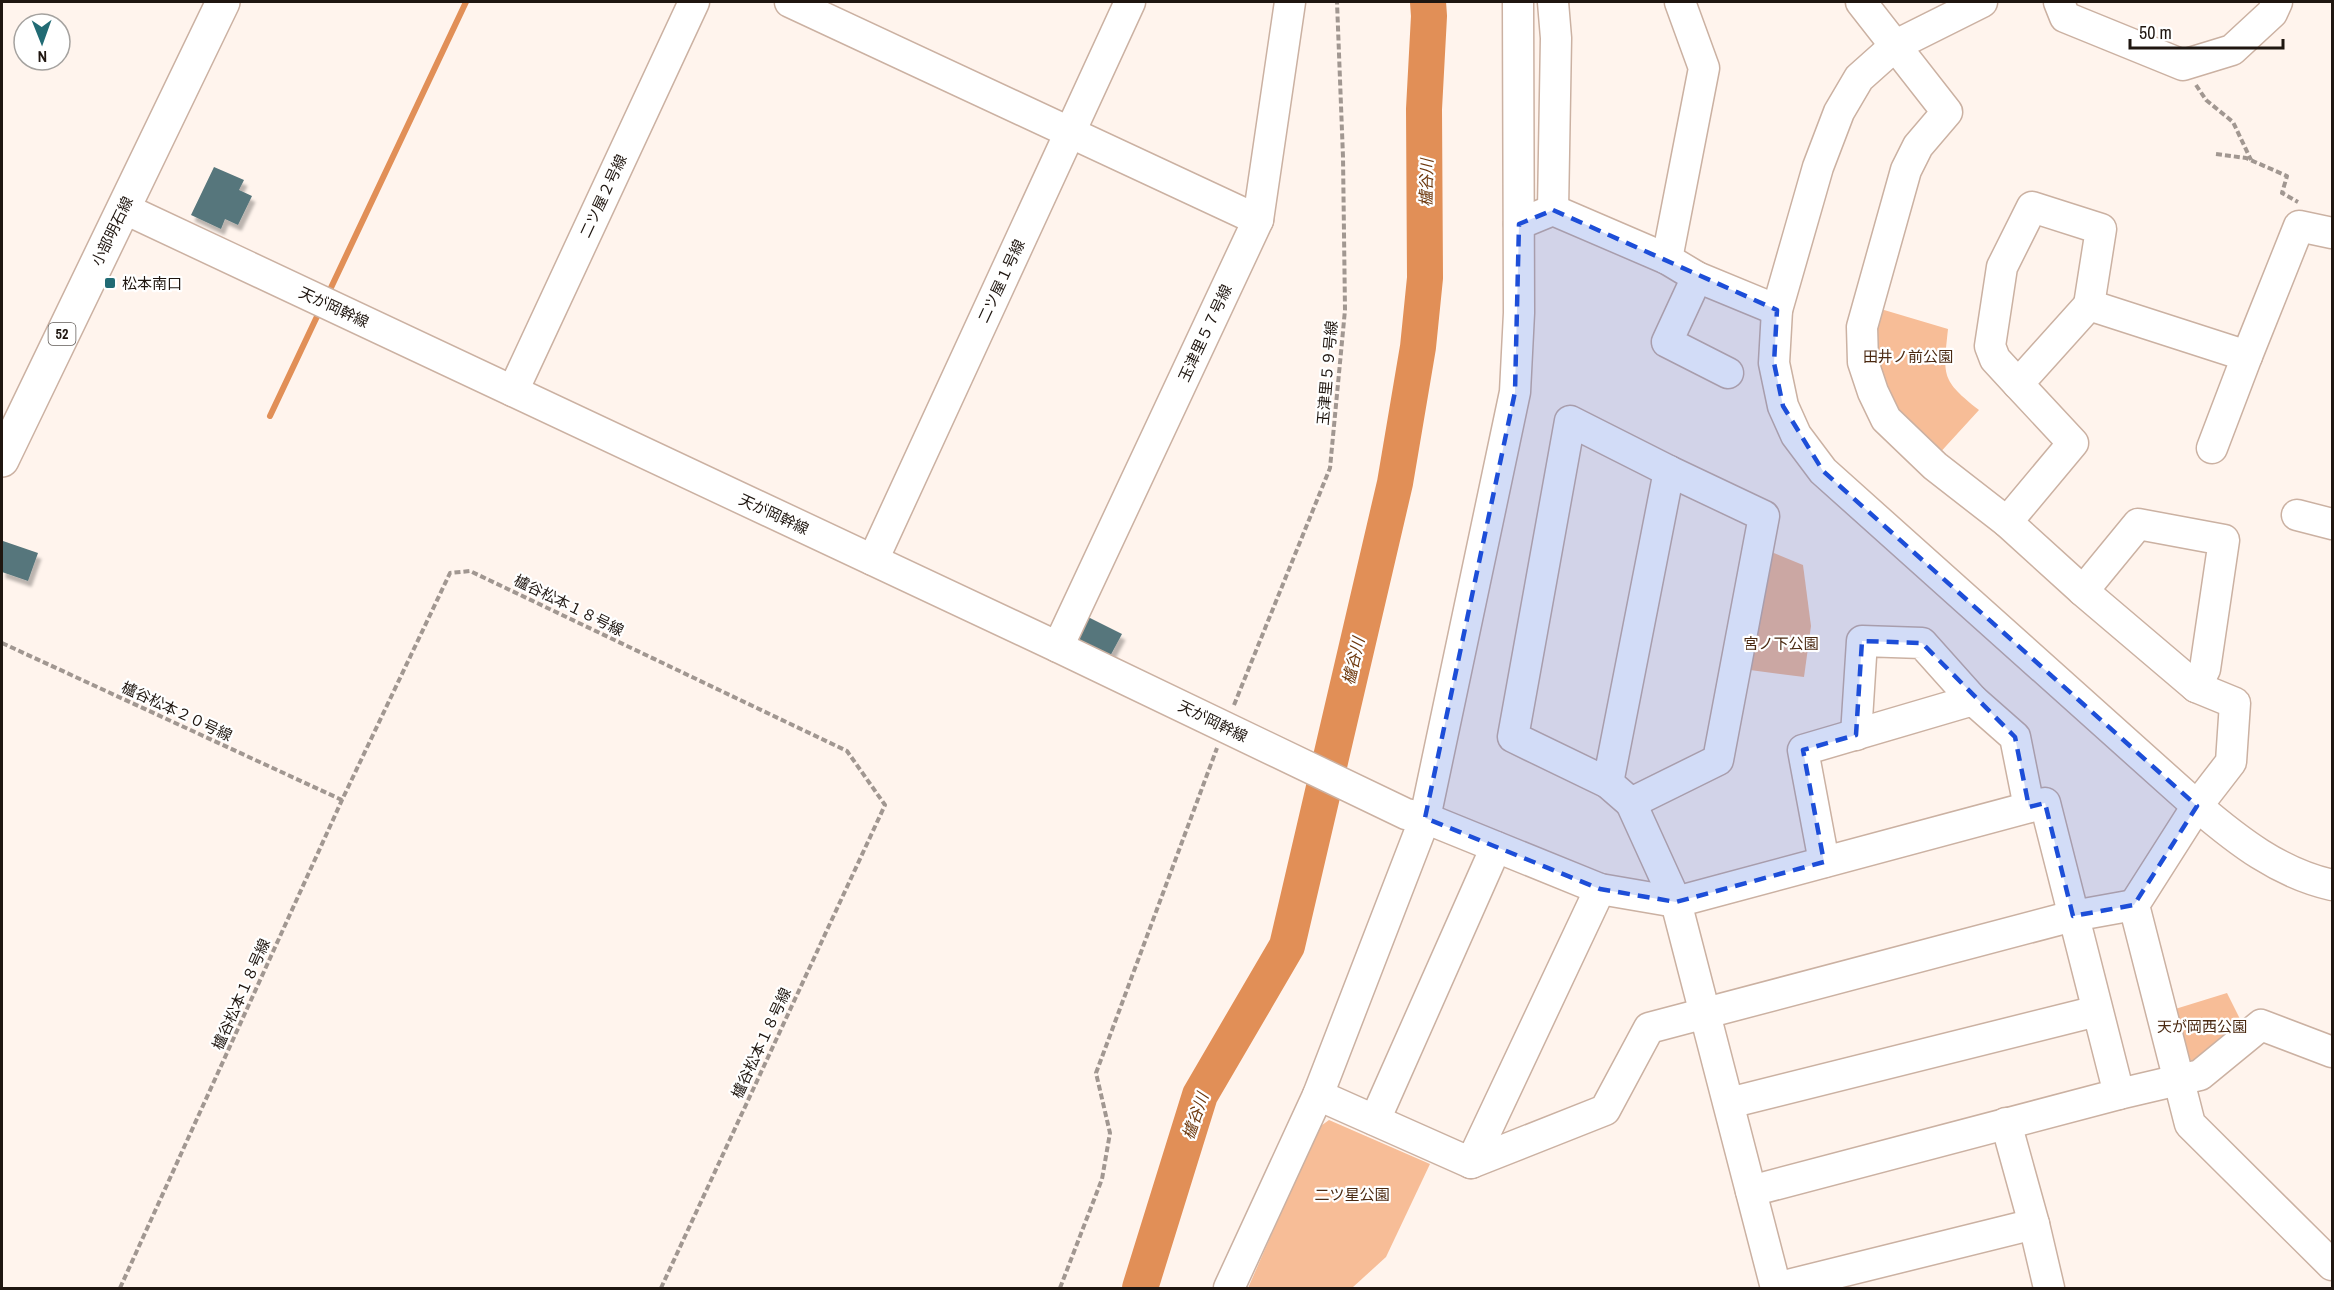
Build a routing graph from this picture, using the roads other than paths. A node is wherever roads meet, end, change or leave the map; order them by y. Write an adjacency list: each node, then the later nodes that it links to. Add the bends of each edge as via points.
1 (223, 2): 15 (main road, 小部明石線 / 52)
2 (694, 2): 27 (street, 二ツ屋２号線)
3 (790, 2): 14 (street)
4 (1130, 2): 14 (street, 二ツ屋１号線)
5 (1290, 2): 17 (street, 玉津里５７号線)
6 (1518, 2): 18 (street)
7 (1553, 2): 16 (street)
8 (1680, 2): 20 (street, via 1704,68)
9 (1861, 2): 13 (street)
10 (1976, 2): 13 (street)
11 (2059, 2): 12 (street, via 2065,17 2183,65 2232,50 2272,13)
12 (2277, 2)
13 (1896, 45): 23 (street, via 1859,78 1839,112 1818,167); 32 (street, via 1947,112 1918,146 1906,170 1862,327 1863,362 1886,418 1935,466)
14 (1069, 133): 17 (street); 34 (street, 二ツ屋１号線)
15 (123, 208): 27 (street, 天が岡幹線); 29 (main road, 小部明石線 / 52)
16 (1553, 210): 18 (street); 20 (street)
17 (1258, 220): 36 (street, 玉津里５７号線)
18 (1519, 224): 44 (street, via 1515,392)
19 (2332, 233): 24 (street, via 2299,226)
20 (1667, 259): 21 (street)
21 (1697, 277): 23 (street); 25 (street, via 1667,342)
22 (2089, 305): 24 (street); 26 (street); 26 (street, via 2101,229 2032,207 2002,267 1990,346 1995,359)
23 (1776, 310): 43 (street, via 1774,363 1783,406 1796,435 1822,471)
24 (2247, 356): 28 (street)
25 (1728, 373)
26 (2018, 384): 32 (street, via 2073,443)
27 (513, 391): 34 (street, 天が岡幹線)
28 (2212, 447)
29 (2, 460)
30 (1669, 471): 40 (street); 40 (street, via 1570,421 1513,737); 41 (street, via 1764,516 1718,760)
31 (2297, 515): 33 (street)
32 (2007, 522): 35 (street)
33 (2332, 524)
34 (873, 560): 36 (street, 天が岡幹線)
35 (2083, 591): 37 (street); 37 (street, via 2138,524 2224,540 2205,669)
36 (1058, 647): 44 (street, 天が岡幹線)
37 (2196, 687): 43 (street, via 2235,703 2231,762)
38 (1974, 700): 39 (street); 39 (street, via 1922,643 1862,641); 42 (street, via 2015,737)
39 (1856, 735): 46 (street, via 1803,750)
40 (1608, 783): 41 (street)
41 (1631, 803): 49 (street)
42 (2037, 805): 46 (street); 51 (street)
43 (2197, 806): 47 (street, via 2253,851 2307,879); 50 (street)
44 (1415, 816): 45 (street, 天が岡幹線); 57 (street)
45 (1496, 847): 48 (street, 天が岡幹線); 59 (street)
46 (1824, 862): 49 (street)
47 (2332, 885)
48 (1600, 890): 49 (street, 天が岡幹線); 61 (street)
49 (1676, 902): 53 (street)
50 (2134, 904): 51 (street); 55 (street)
51 (2073, 916): 52 (street); 53 (street)
52 (2097, 1011): 56 (street); 58 (street)
53 (1706, 1014): 58 (street); 61 (street, via 1648,1029 1605,1110)
54 (2332, 1052): 55 (street, via 2261,1025 2200,1075)
55 (2180, 1081): 56 (street); 64 (street, via 2190,1124)
56 (2119, 1094): 60 (street)
57 (1318, 1095): 59 (street); 65 (street)
58 (1729, 1103): 62 (street)
59 (1375, 1120): 61 (street)
60 (2006, 1124): 62 (street); 63 (street)
61 (1471, 1163)
62 (1751, 1191): 66 (street)
63 (2034, 1224): 66 (street); 67 (street)
64 (2332, 1265)
65 (1229, 1288)
66 (1776, 1288)
67 (2049, 1288)

